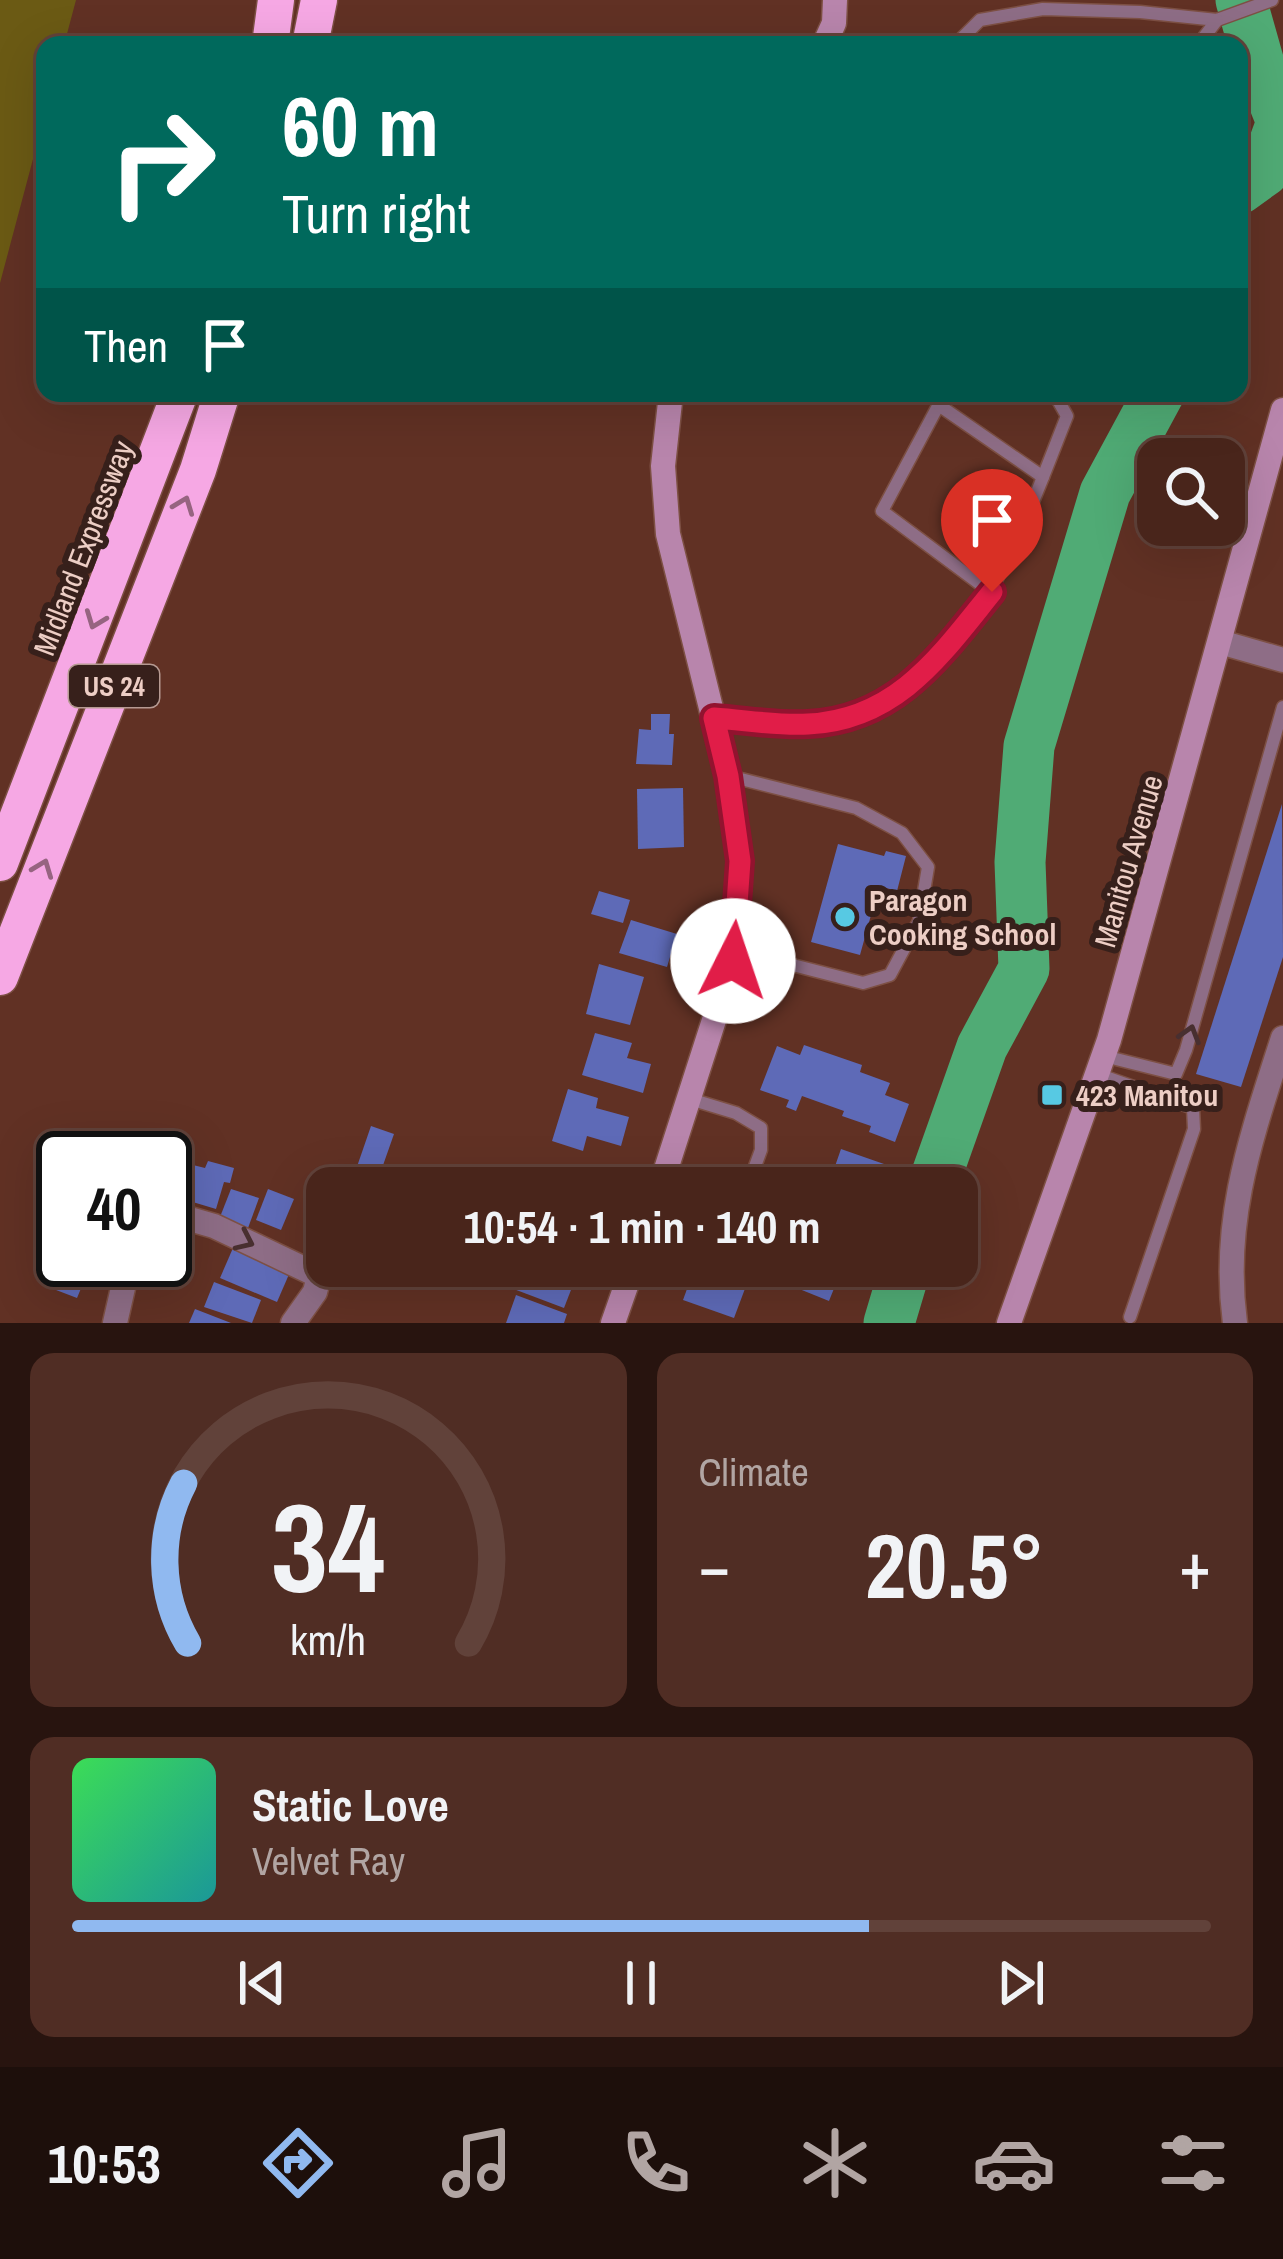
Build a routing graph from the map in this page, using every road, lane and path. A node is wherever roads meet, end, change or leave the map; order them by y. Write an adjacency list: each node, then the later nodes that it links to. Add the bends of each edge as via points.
1 (276, 0): 7 (highway)
2 (319, 0): 8 (highway)
3 (835, 0): 9 (main road)
4 (1272, 0): 6 (lane)
5 (1102, 6): 6 (lane); 10 (lane, via 980,20)
6 (1216, 20): 11 (lane)
7 (271, 36)
8 (312, 36)
9 (828, 36)
10 (964, 36)
11 (1204, 36)
12 (177, 402): 26 (highway, Midland Expressway / US 24, one-way to 26)
13 (219, 402): 28 (highway, US 24, one-way to 13)
14 (670, 402): 24 (main road, via 663,466 668,534)
15 (941, 402): 20 (lane, via 882,511)
16 (945, 402): 19 (lane)
17 (1059, 402): 19 (lane, via 1067,416)
18 (1283, 410): 21 (main road, Manitou Avenue)
19 (1042, 477): 20 (lane)
20 (992, 592): 24 (lane, via 923,677 859,716 808,724)
21 (1220, 641): 22 (street); 30 (main road, Manitou Avenue)
22 (1283, 660)
23 (1283, 707): 30 (lane, one-way to 23, via 1175,1074)
24 (714, 718): 25 (main road)
25 (728, 776): 27 (main road, via 740,861); 27 (lane, via 856,808 902,833 928,867 919,921 890,975 862,983)
26 (0, 863)
27 (734, 950): 31 (main road)
28 (0, 977)
29 (1283, 1038): 42 (street, via 1240,1174 1232,1231)
30 (1100, 1065): 37 (lane, via 1193,1108 1194,1129); 41 (main road, Manitou Avenue)
31 (691, 1099): 32 (main road); 33 (lane, via 761,1128)
32 (667, 1167)
33 (754, 1167)
34 (192, 1220): 40 (street, one-way to 40, via 319,1276)
35 (123, 1287): 39 (street)
36 (628, 1287): 38 (main road)
37 (1130, 1317)
38 (621, 1320)
39 (115, 1323)
40 (293, 1323)
41 (1009, 1323)
42 (1235, 1323)

